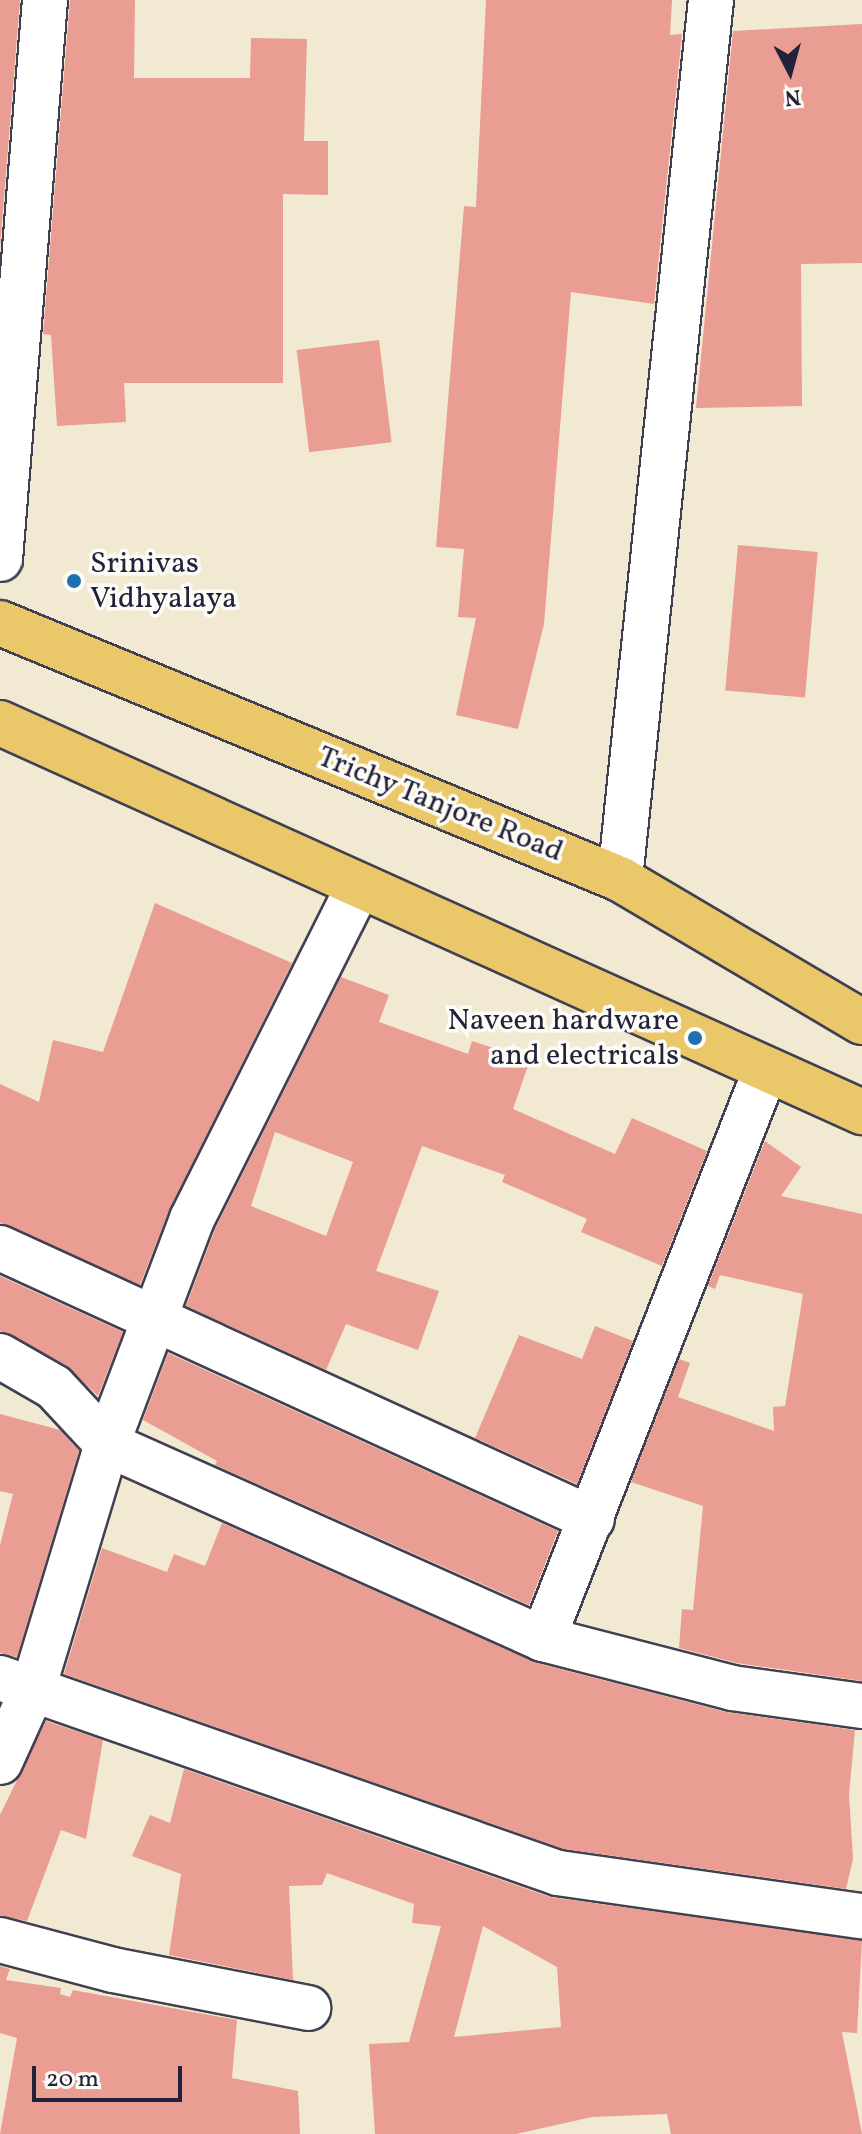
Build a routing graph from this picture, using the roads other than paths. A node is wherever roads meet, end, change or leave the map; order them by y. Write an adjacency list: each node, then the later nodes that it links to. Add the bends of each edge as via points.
1 (45, 0): 3 (street)
2 (711, 0): 6 (street)
3 (0, 559)
4 (0, 623): 6 (highway, Trichy Tanjore Road)
5 (0, 723): 7 (highway)
6 (620, 879): 8 (highway, Trichy Tanjore Road)
7 (358, 887): 9 (highway); 12 (street, via 192,1219)
8 (862, 1022)
9 (766, 1069): 10 (highway); 15 (street)
10 (862, 1112)
11 (0, 1248): 12 (street)
12 (159, 1318): 14 (street); 15 (street)
13 (0, 1356): 14 (street, via 54,1387)
14 (107, 1444): 16 (street); 17 (street)
15 (592, 1519): 16 (street)
16 (543, 1639): 18 (street, via 732,1688)
17 (16, 1683): 19 (street); 20 (street, via 558,1873)
18 (862, 1706)
19 (0, 1762)
20 (862, 1916)
21 (0, 1940): 22 (street, via 113,1970)
22 (308, 2008)

